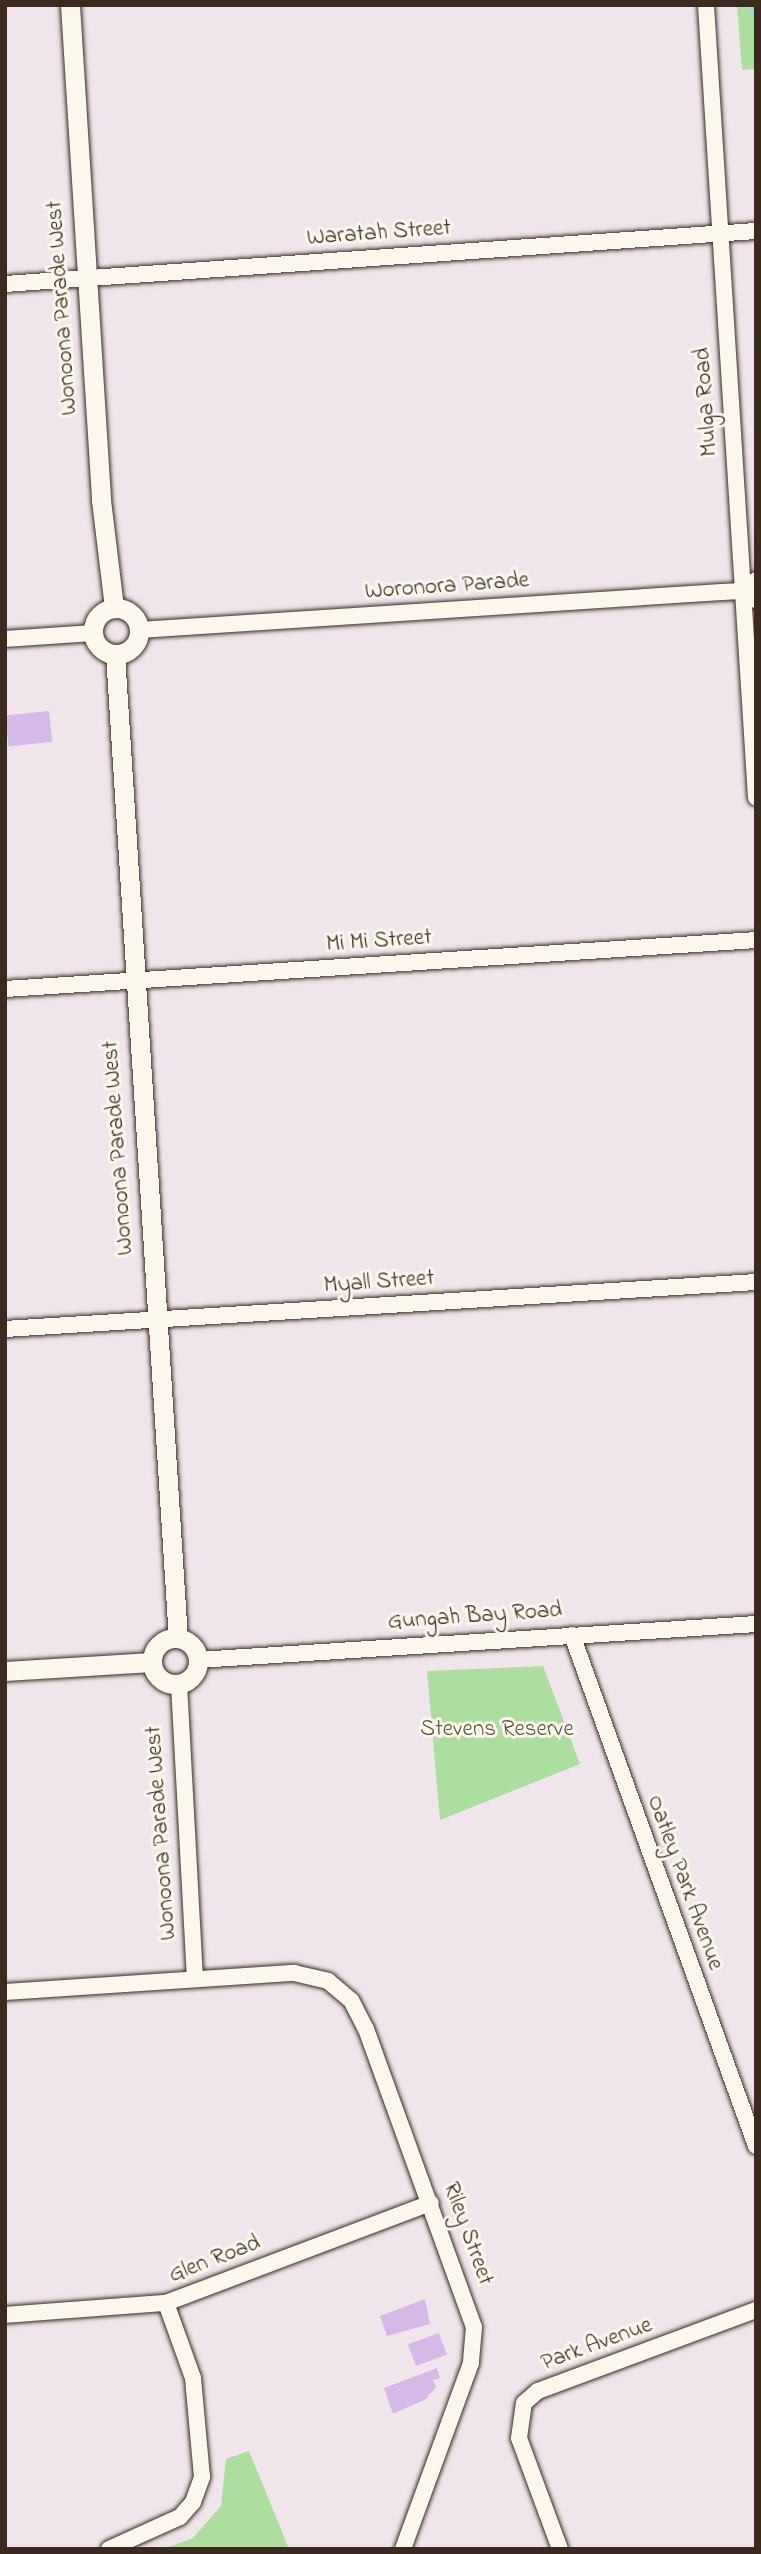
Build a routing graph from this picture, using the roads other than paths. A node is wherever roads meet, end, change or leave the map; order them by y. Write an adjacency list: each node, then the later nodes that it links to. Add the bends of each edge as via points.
1 (70, 5): 5 (street, Wonoona Parade West)
2 (706, 5): 4 (street, Mulga Road)
3 (756, 231): 4 (street, Waratah Street)
4 (719, 233): 5 (street, Waratah Street); 8 (street, Mulga Road)
5 (86, 278): 6 (street, Waratah Street); 9 (street, Wonoona Parade West)
6 (5, 284)
7 (756, 580): 8 (street)
8 (749, 596): 10 (street, Woronora Parade); 14 (street, Mulga Road)
9 (114, 608): 10 (street, via 128,611); 11 (street, via 96,619)
10 (139, 630): 13 (street, via 130,650)
11 (93, 634): 12 (street); 13 (street, via 102,650)
12 (5, 639)
13 (115, 654): 16 (street, Wonoona Parade West)
14 (756, 797)
15 (756, 940): 16 (street, Mi Mi Street)
16 (133, 981): 17 (street, Mi Mi Street); 19 (street, Wonoona Parade West)
17 (5, 989)
18 (756, 1282): 19 (street, Myall Street)
19 (155, 1319): 20 (street, Myall Street); 23 (street, Wonoona Parade West)
20 (5, 1329)
21 (756, 1624): 22 (street, Gungah Bay Road)
22 (572, 1635): 24 (street, Gungah Bay Road); 30 (street, Oatley Park Avenue)
23 (178, 1638): 24 (street, via 190,1643); 25 (street, via 159,1644)
24 (198, 1660): 27 (street, via 191,1679)
25 (152, 1662): 26 (street); 27 (street, via 163,1682)
26 (5, 1671)
27 (178, 1684): 28 (street, Wonoona Parade West)
28 (195, 1979): 29 (street, Riley Street); 31 (street, Riley Street, via 294,1973 328,1981 345,1993 359,2013)
29 (5, 1992)
30 (756, 2146)
31 (431, 2203): 32 (street, Glen Road); 36 (street, Riley Street, via 468,2304 475,2344)
32 (166, 2303): 34 (street, Glen Road); 35 (street, via 193,2378 202,2477 193,2502 180,2517)
33 (756, 2310): 37 (street, Park Avenue, via 538,2391 524,2403 518,2414 519,2438)
34 (5, 2315)
35 (109, 2549)
36 (402, 2549)
37 (560, 2549)

